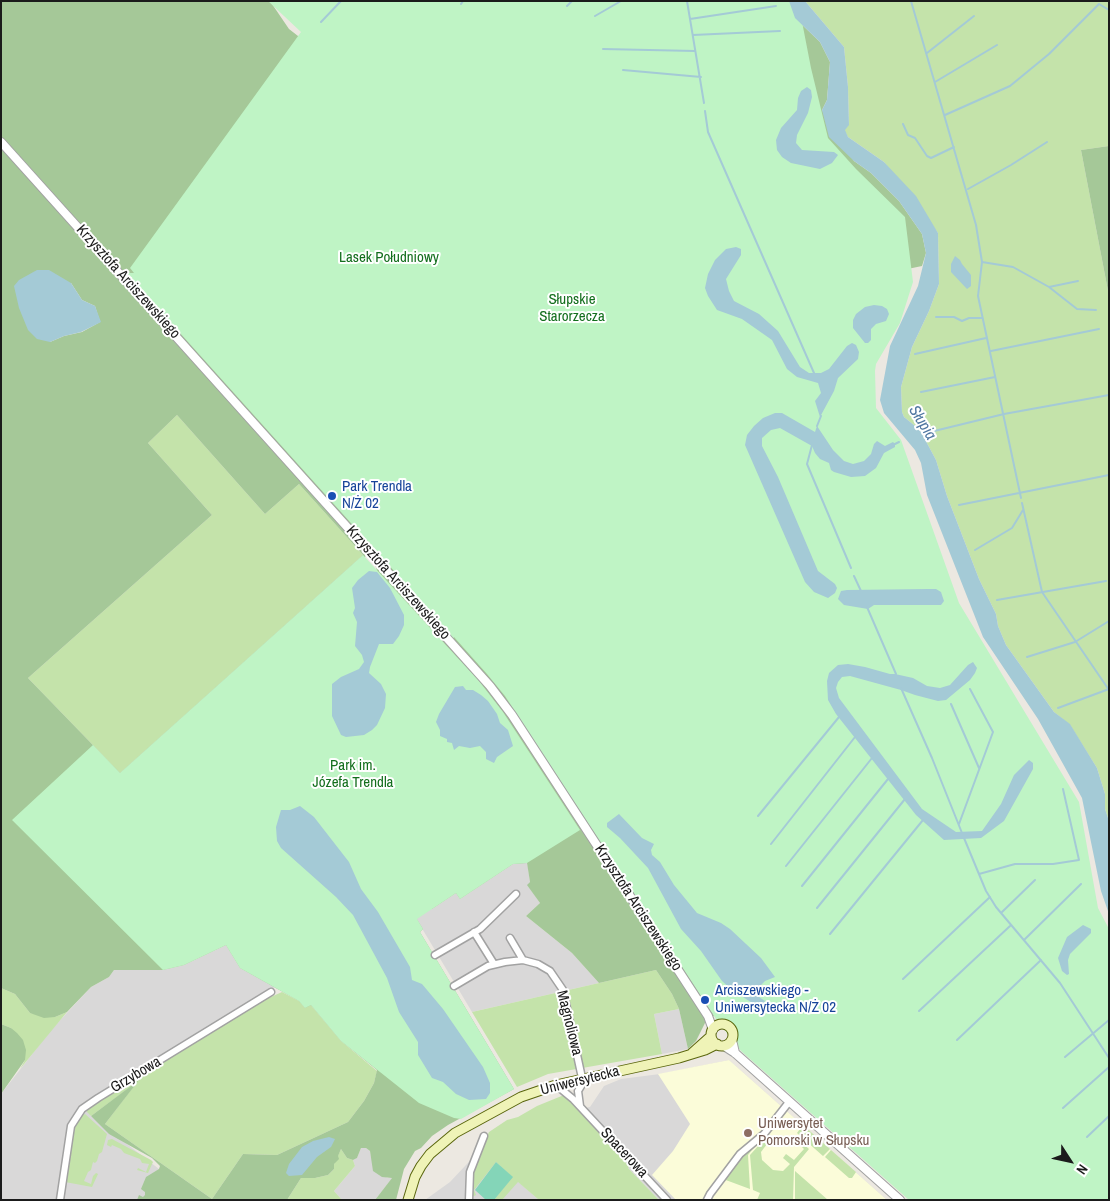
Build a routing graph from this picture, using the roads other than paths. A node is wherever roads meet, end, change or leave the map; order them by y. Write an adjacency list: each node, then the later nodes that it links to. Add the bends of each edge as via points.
1 (1, 142): 10 (street, Krzysztofa Arciszewskiego, via 490,686 527,738)
2 (516, 894): 3 (street)
3 (474, 932): 5 (street); 7 (street)
4 (510, 938): 6 (street)
5 (435, 955)
6 (523, 960): 7 (street, Magnoliowa); 15 (street, Magnoliowa, via 548,970 563,990)
7 (494, 964): 8 (street, Magnoliowa)
8 (454, 986)
9 (271, 992): 20 (street, Grzybowa, via 82,1109 71,1126)
10 (714, 1030): 11 (main road, via 729,1026); 12 (main road); 14 (main road, Uniwersytecka)
11 (732, 1040): 12 (main road, Uniwersytecka); 13 (street)
12 (720, 1045): 13 (street); 14 (main road, Uniwersytecka)
13 (735, 1053): 17 (street)
14 (690, 1054): 15 (main road, Uniwersytecka)
15 (584, 1078): 16 (main road, Uniwersytecka); 18 (street, via 578,1091)
16 (556, 1085): 18 (street, Spacerowa); 21 (main road, Uniwersytecka, via 521,1097 455,1133 421,1166)
17 (790, 1102): 24 (street, via 764,1134 740,1154); 25 (street)
18 (580, 1106): 23 (street, Spacerowa)
19 (484, 1136): 22 (street, via 470,1172)
20 (60, 1200)
21 (408, 1200)
22 (469, 1200)
23 (667, 1200)
24 (707, 1200)
25 (900, 1200)

